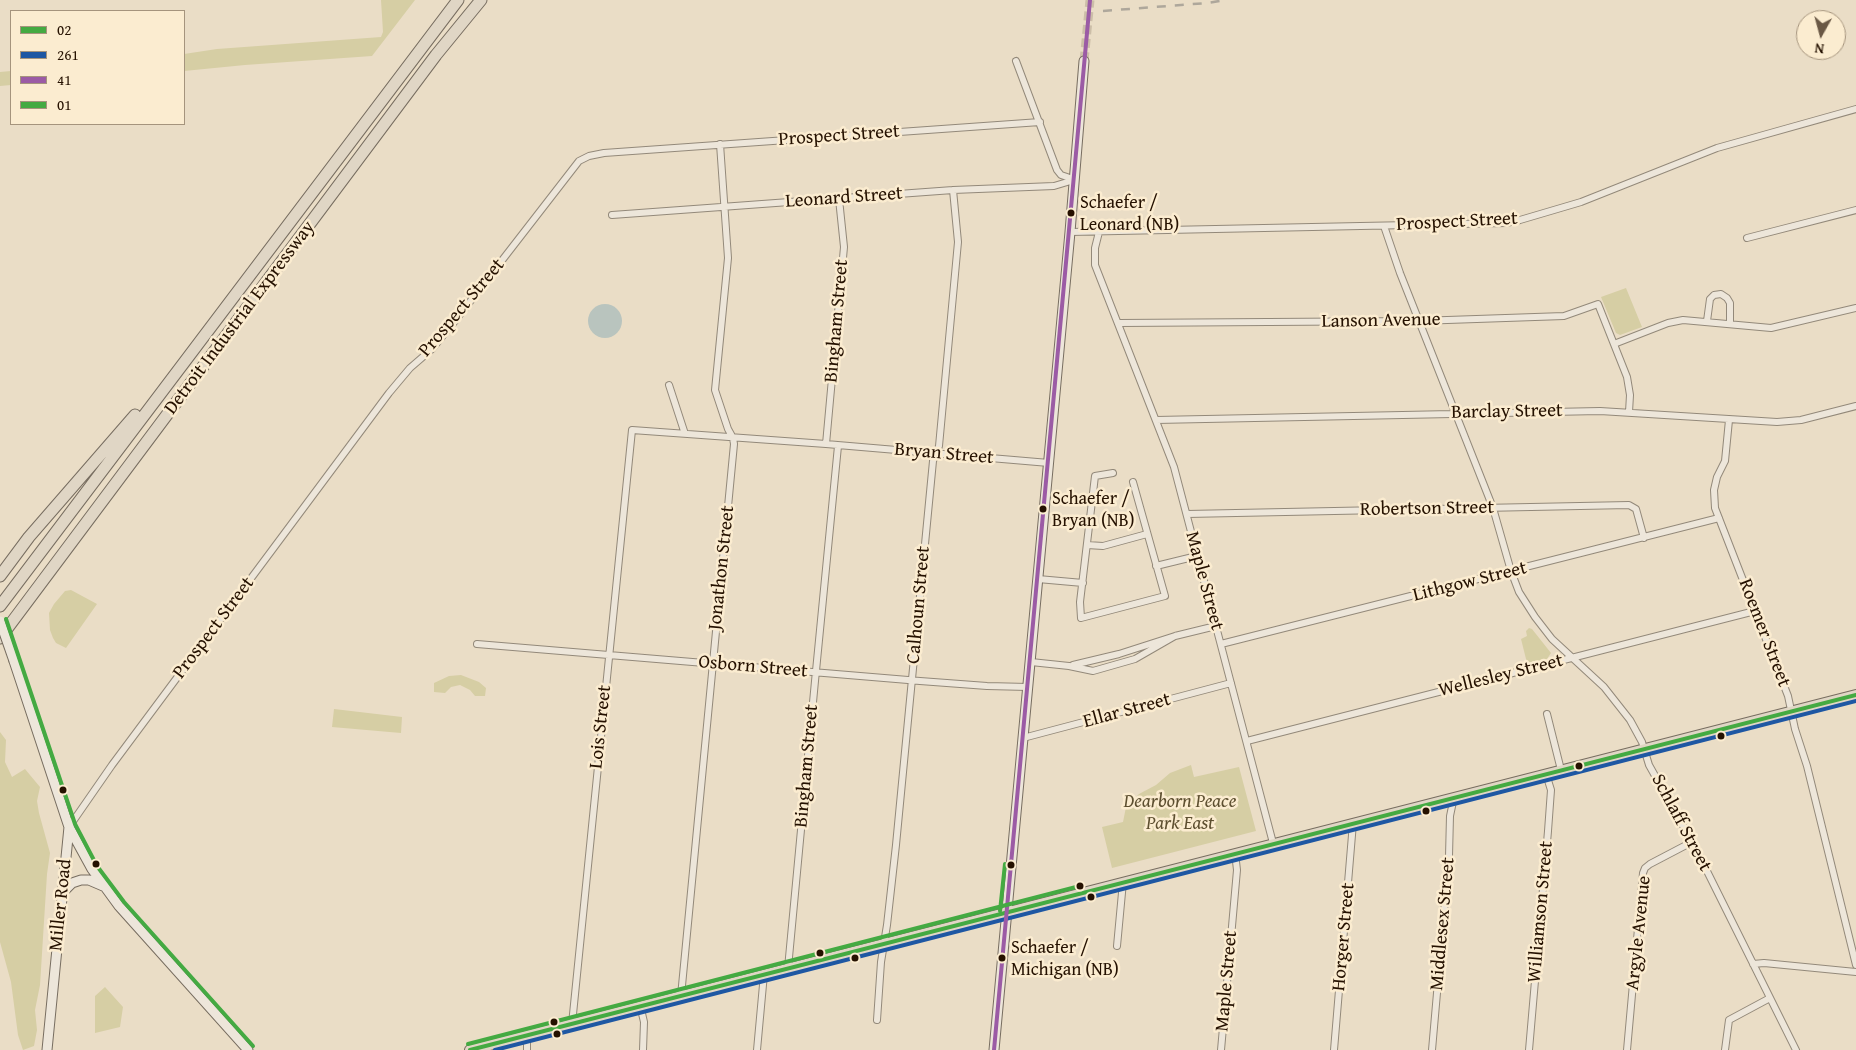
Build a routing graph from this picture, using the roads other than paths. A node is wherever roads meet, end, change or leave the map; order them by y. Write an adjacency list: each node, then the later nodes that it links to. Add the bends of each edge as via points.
1 (458, 0): 24 (highway, Detroit Industrial Expressway)
2 (481, 0): 55 (highway, Detroit Industrial Expressway, via 436,55)
3 (1016, 61): 6 (street)
4 (1084, 62): 8 (main road)
5 (1856, 109): 14 (street, Prospect Street, via 1717,148 1581,202 1520,220 1491,224)
6 (1040, 122): 7 (street, Prospect Street); 8 (street, via 1057,170)
7 (720, 144): 11 (street, Jonathon Street); 76 (street, Prospect Street, via 604,152 579,161 455,321 389,393)
8 (1074, 180): 9 (street, Leonard Street, via 1054,186); 15 (main road)
9 (953, 190): 10 (street, Leonard Street); 35 (street, Calhoun Street, via 958,242)
10 (839, 199): 11 (street, Leonard Street); 33 (street, Bingham Street, via 844,247)
11 (725, 206): 13 (street, Leonard Street); 32 (street, Jonathon Street, via 728,258 715,390)
12 (1856, 210): 17 (street)
13 (612, 215)
14 (1384, 226): 16 (street, Prospect Street); 19 (street)
15 (1070, 232): 16 (street, Prospect Street); 36 (main road)
16 (1099, 232): 21 (street, Maple Street, via 1095,265)
17 (1746, 238)
18 (1856, 308): 22 (street, via 1780,327)
19 (1418, 320): 21 (street, Lanson Avenue); 23 (street, Lanson Avenue, via 1564,316 1598,304); 28 (street)
20 (1707, 321): 22 (street); 22 (street, via 1710,299 1721,294 1730,302); 23 (street, via 1675,321)
21 (1119, 323): 29 (street, Maple Street)
22 (1730, 323)
23 (1614, 344): 27 (street, Lanson Avenue, via 1630,388)
24 (167, 384): 48 (highway, via 81,476); 51 (highway, Detroit Industrial Expressway)
25 (669, 385): 31 (street)
26 (1856, 406): 30 (street, Barclay Street, via 1801,420)
27 (1630, 412): 28 (street, Barclay Street); 30 (street, Barclay Street)
28 (1456, 414): 29 (street, Barclay Street); 39 (street)
29 (1156, 420): 40 (street, Maple Street)
30 (1729, 420): 41 (street, Roemer Street, via 1725,461 1714,490)
31 (685, 434): 32 (street); 58 (street, Lois Street, via 632,430)
32 (733, 438): 33 (street); 61 (street, Jonathon Street)
33 (826, 444): 34 (street, Bryan Street)
34 (838, 446): 35 (street, Bryan Street); 62 (street, Bingham Street)
35 (936, 453): 36 (street, Bryan Street); 63 (street, Calhoun Street)
36 (1049, 463): 49 (main road)
37 (1113, 474): 44 (street, via 1095,476)
38 (1133, 482): 42 (street)
39 (1492, 508): 40 (street, Robertson Street); 43 (street, Robertson Street, via 1632,506 1637,511); 47 (street)
40 (1187, 514): 45 (street, Maple Street)
41 (1719, 518): 43 (street, Lithgow Street); 52 (street, Roemer Street)
42 (1146, 534): 44 (street, via 1103,546); 46 (street)
43 (1644, 538): 47 (street, Lithgow Street)
44 (1087, 546): 50 (street)
45 (1197, 556): 46 (street); 54 (street, Maple Street)
46 (1156, 566): 50 (street, via 1165,596 1082,618)
47 (1511, 571): 57 (street, Lithgow Street); 59 (street, Schlaff Street, via 1519,592 1543,628)
48 (0, 576)
49 (1038, 579): 50 (street); 60 (main road)
50 (1082, 583)
51 (0, 606)
52 (1755, 611): 59 (street, Wellesley Street); 67 (street, Roemer Street, via 1788,696)
53 (0, 621): 76 (main road, Miller Road, bridge)
54 (1216, 626): 57 (street, Maple Street); 60 (street, via 1069,666)
55 (0, 638)
56 (477, 644): 58 (street, Osborn Street)
57 (1221, 644): 64 (street, Maple Street)
58 (609, 656): 61 (street, Osborn Street); 95 (street, Lois Street)
59 (1572, 658): 70 (street, Wellesley Street); 71 (street, Schlaff Street, via 1613,698)
60 (1031, 662): 65 (main road)
61 (712, 664): 62 (street, Osborn Street); 91 (street, Jonathon Street)
62 (815, 672): 63 (street, Osborn Street); 88 (street, Bingham Street)
63 (912, 680): 65 (street, Osborn Street); 84 (street, Calhoun Street)
64 (1232, 683): 69 (street, Ellar Street); 70 (street, Maple Street)
65 (1028, 686): 69 (main road)
66 (1856, 695): 67 (main road)
67 (1791, 712): 71 (main road); 87 (street, Roemer Street)
68 (1547, 714): 72 (street)
69 (1023, 738): 83 (main road)
70 (1246, 741): 78 (street, Maple Street)
71 (1645, 748): 72 (main road); 77 (street, Schlaff Street, via 1650,765)
72 (1561, 770): 73 (main road)
73 (1546, 774): 74 (main road); 107 (street, Williamson Street, via 1551,790)
74 (1454, 798): 75 (main road); 106 (street, Middlesex Street)
75 (1353, 823): 78 (main road); 105 (street, Horger Street)
76 (69, 826): 81 (main road); 82 (main road, Miller Road)
77 (1692, 842): 86 (street, Schlaff Street); 108 (street, Argyle Avenue, via 1644,868)
78 (1273, 843): 79 (main road)
79 (1235, 853): 80 (main road); 104 (street, Maple Street, via 1237,870)
80 (1123, 882): 83 (main road); 85 (street)
81 (105, 887): 82 (main road, via 81,880 64,890); 98 (main road)
82 (61, 903): 97 (main road, Miller Road)
83 (1006, 912): 84 (main road); 103 (main road)
84 (884, 943): 88 (main road); 94 (street, Calhoun Street)
85 (1117, 946)
86 (1753, 964): 89 (street); 92 (street, Schlaff Street)
87 (1856, 965)
88 (788, 968): 90 (main road)
89 (1856, 972)
90 (764, 974): 91 (main road); 102 (street)
91 (681, 996): 93 (main road)
92 (1770, 998): 109 (street, via 1729,1020); 110 (street, Schlaff Street)
93 (640, 1005): 95 (main road); 101 (street, via 644,1022)
94 (877, 1020)
95 (572, 1024): 96 (main road)
96 (527, 1035): 99 (main road); 100 (street)
97 (48, 1050)
98 (248, 1050)
99 (470, 1050)
100 (527, 1050)
101 (643, 1050)
102 (757, 1050)
103 (994, 1050)
104 (1221, 1050)
105 (1334, 1050)
106 (1432, 1050)
107 (1530, 1050)
108 (1627, 1050)
109 (1725, 1050)
110 (1796, 1050)

